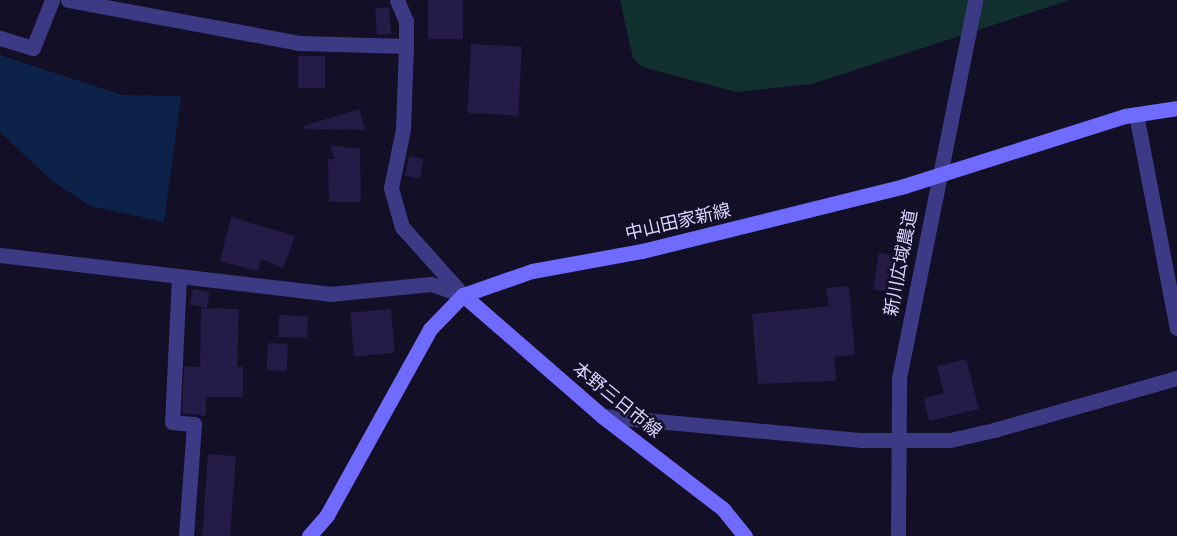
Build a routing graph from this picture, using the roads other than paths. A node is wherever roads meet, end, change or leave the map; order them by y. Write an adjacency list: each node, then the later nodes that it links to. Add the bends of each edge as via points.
1 (52, 0): 5 (street, via 33,48)
2 (68, 0): 6 (street, via 300,43)
3 (397, 0): 6 (street, via 406,21)
4 (975, 0): 9 (street, 新川広域農道)
5 (0, 38)
6 (406, 46): 12 (street, via 403,129 391,188 402,227)
7 (1177, 108): 8 (main road, 中山田家新線)
8 (1136, 114): 9 (main road, 中山田家新線); 13 (street)
9 (936, 177): 12 (main road, 中山田家新線, via 642,251 532,271); 19 (street, 新川広域農道, via 899,378)
10 (0, 255): 11 (street)
11 (179, 276): 12 (street, via 330,294 431,284); 16 (street, via 172,422 194,424)
12 (463, 295): 15 (main road, 本野三日市線); 17 (main road, 中山田家新線, via 430,329 327,515)
13 (1177, 328)
14 (1177, 378): 15 (street, bridge, via 950,440 862,440)
15 (602, 416): 18 (main road, 本野三日市線, via 723,509)
16 (186, 536)
17 (309, 536)
18 (745, 536)
19 (898, 536)

